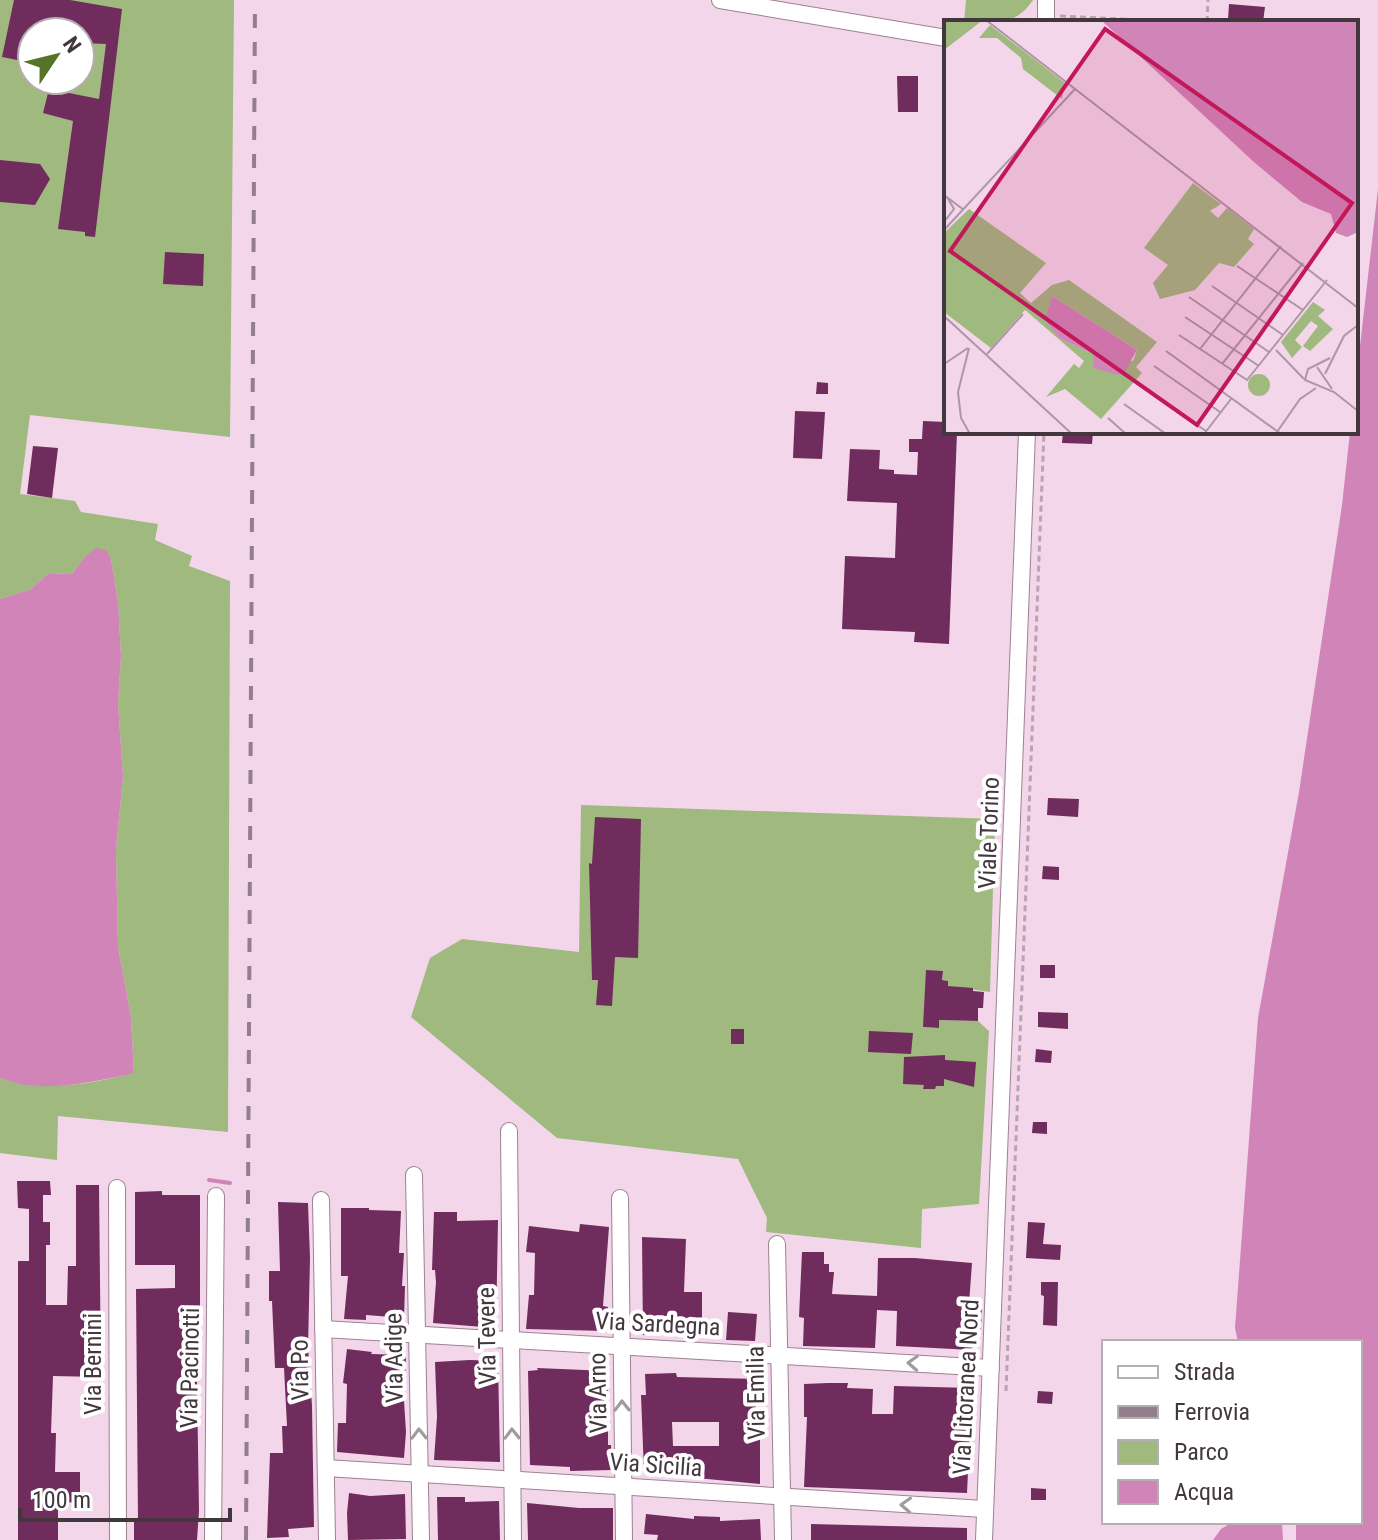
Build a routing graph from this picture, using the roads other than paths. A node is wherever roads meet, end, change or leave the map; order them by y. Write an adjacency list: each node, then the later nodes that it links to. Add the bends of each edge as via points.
1 (720, 0): 2 (street)
2 (944, 38)
3 (1027, 434): 4 (street, Viale Torino)
4 (1018, 683): 5 (street); 7 (street, Viale Torino)
5 (999, 686)
6 (995, 808): 7 (street)
7 (1013, 809): 14 (street, Viale Torino, via 997,1037)
8 (509, 1131): 18 (street, Via Tevere)
9 (414, 1175): 17 (street, Via Adige)
10 (117, 1188): 28 (street, Via Bernini)
11 (216, 1196): 29 (street, Via Pacinotti)
12 (620, 1198): 19 (street, Via Arno)
13 (321, 1200): 16 (street, Via Po)
14 (997, 1236): 21 (street, Via Litoranea Nord)
15 (777, 1244): 20 (street, Via Emilia)
16 (323, 1329): 17 (street, Via Sardegna); 22 (street, Via Po)
17 (417, 1334): 18 (street, Via Sardegna); 23 (street, Via Adige, one-way to 17)
18 (510, 1340): 19 (street, Via Sardegna); 24 (street, Via Tevere, one-way to 18)
19 (621, 1346): 20 (street, Via Sardegna); 25 (street, Via Arno, one-way to 19)
20 (779, 1355): 21 (street, Via Sardegna, one-way to 20); 26 (street, Via Emilia)
21 (991, 1368): 27 (street, Via Litoranea Nord)
22 (326, 1468): 23 (street, Via Sicilia); 30 (street, Via Po)
23 (420, 1474): 24 (street, Via Sicilia); 31 (street, Via Adige)
24 (512, 1480): 25 (street, Via Sicilia); 32 (street, Via Tevere)
25 (624, 1487): 26 (street, Via Sicilia); 33 (street, Via Arno)
26 (782, 1497): 27 (street, Via Sicilia, one-way to 26); 34 (street, Via Emilia)
27 (984, 1509): 35 (street, Via Litoranea Nord)
28 (118, 1540)
29 (213, 1540)
30 (327, 1540)
31 (421, 1540)
32 (513, 1540)
33 (624, 1540)
34 (783, 1540)
35 (984, 1540)

